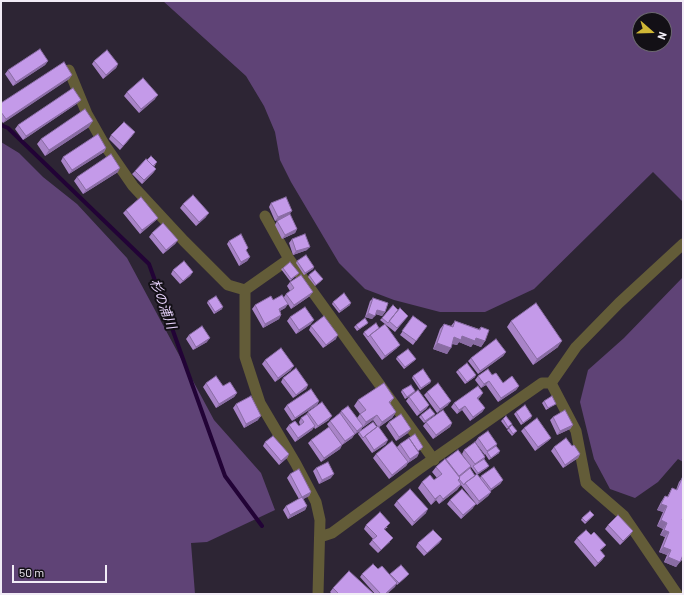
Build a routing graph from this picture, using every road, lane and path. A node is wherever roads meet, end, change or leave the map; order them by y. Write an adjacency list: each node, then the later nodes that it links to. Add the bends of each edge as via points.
1 (69, 70): 5 (street, via 87,114 133,186 228,285)
2 (265, 216): 4 (street)
3 (683, 244): 6 (street, via 576,347)
4 (289, 259): 5 (street); 7 (street)
5 (246, 290): 8 (street, via 245,357 260,403 316,502)
6 (551, 383): 7 (street, via 542,383); 10 (street, via 576,432 586,483 624,516)
7 (434, 460): 8 (street, via 332,533)
8 (320, 537): 9 (street)
9 (318, 594)
10 (677, 594)

